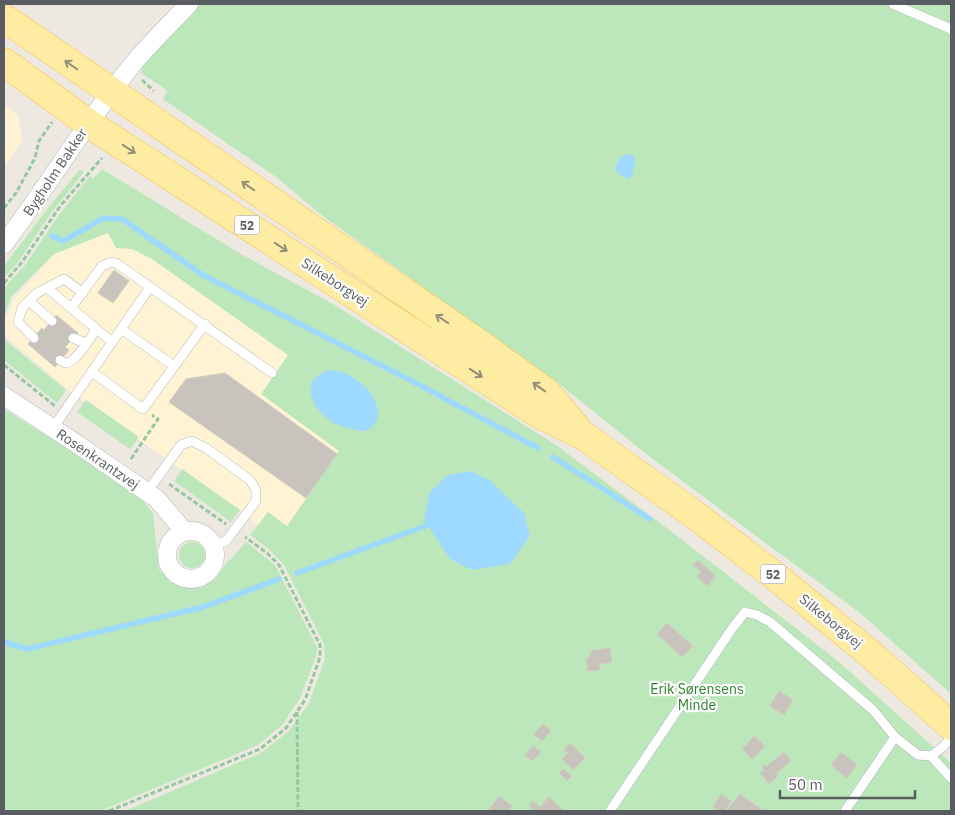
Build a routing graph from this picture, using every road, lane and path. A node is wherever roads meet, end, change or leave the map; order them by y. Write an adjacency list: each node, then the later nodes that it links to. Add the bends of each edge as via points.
1 (189, 4): 7 (street, via 132,64)
2 (893, 4): 4 (lane)
3 (4, 18): 7 (main road, Silkeborgvej / 52, one-way to 3)
4 (951, 29)
5 (4, 62): 9 (main road, Silkeborgvej / 52)
6 (142, 80): 8 (path)
7 (112, 92): 10 (street); 35 (main road, Silkeborgvej / 52, one-way to 7, via 546,392)
8 (158, 95)
9 (64, 105): 10 (main road, Silkeborgvej / 52); 12 (path, via 39,141 16,193)
10 (88, 123): 11 (main road, Silkeborgvej / 52); 13 (street, Bygholm Bakker)
11 (116, 140): 14 (path, via 61,205); 35 (main road, Silkeborgvej / 52, one-way to 35, via 539,414)
12 (4, 208)
13 (4, 244)
14 (4, 283)
15 (150, 287): 17 (lane, via 112,262 102,266); 21 (lane); 22 (lane)
16 (47, 288): 17 (lane, via 64,279); 18 (lane); 19 (lane)
17 (84, 292): 19 (lane)
18 (29, 300): 20 (lane); 24 (lane, via 22,308 18,322)
19 (71, 308): 23 (lane)
20 (52, 321)
21 (205, 324): 29 (lane); 31 (lane)
22 (121, 328): 26 (lane); 29 (lane)
23 (96, 330): 26 (lane); 27 (lane)
24 (34, 338)
25 (73, 338): 27 (lane)
26 (112, 341): 30 (lane)
27 (86, 343): 28 (lane, via 70,363)
28 (60, 360)
29 (174, 366): 33 (lane)
30 (92, 372): 33 (lane); 34 (lane)
31 (272, 373)
32 (4, 396): 34 (street, Rosenkrantzvej)
33 (143, 408): 36 (path, via 158,419)
34 (53, 428): 37 (street, Rosenkrantzvej)
35 (584, 436): 42 (main road, Silkeborgvej / 52, via 780,580 874,656)
36 (130, 458)
37 (147, 492): 38 (lane, via 180,445 192,441 250,480 256,490 256,501); 39 (street, Rosenkrantzvej)
38 (234, 530): 40 (lane, via 226,541); 41 (path, via 279,565 320,645 320,657 305,700)
39 (184, 531): 40 (street, via 195,530 204,534); 40 (street, via 169,544 167,554 168,564 183,578 193,579 211,570 215,561)
40 (214, 546)
41 (297, 711): 47 (path, via 286,728 260,749); 48 (path)
42 (951, 726)
43 (896, 737): 45 (lane, via 918,755); 49 (lane, via 873,710 770,622 745,612); 50 (lane)
44 (951, 737): 45 (lane)
45 (930, 756): 46 (lane)
46 (951, 778)
47 (109, 811)
48 (298, 811)
49 (610, 811)
50 (845, 811)

